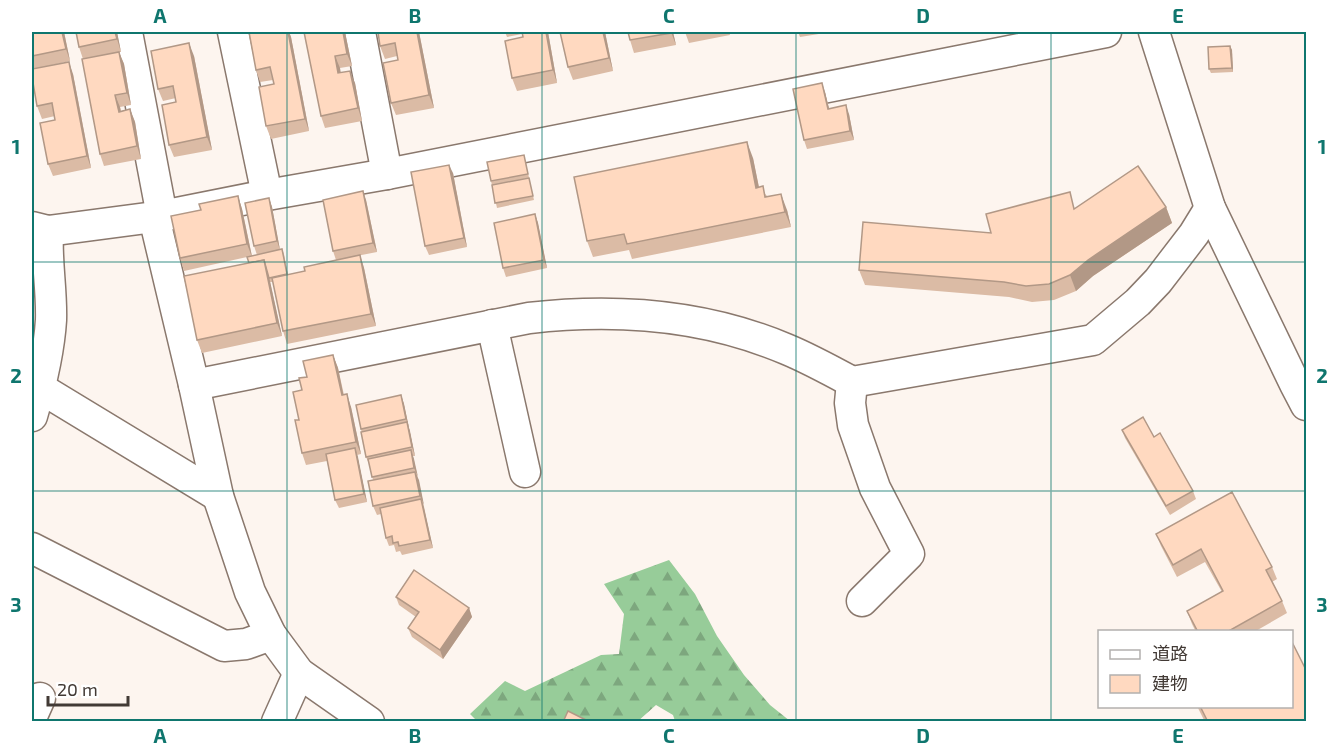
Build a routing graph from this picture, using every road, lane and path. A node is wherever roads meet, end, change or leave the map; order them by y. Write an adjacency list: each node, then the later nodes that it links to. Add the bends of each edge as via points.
1 (127, 32): 9 (street)
2 (233, 32): 7 (street)
3 (360, 32): 6 (street)
4 (1106, 32): 6 (street)
5 (1154, 32): 8 (street)
6 (387, 174): 7 (street)
7 (267, 195): 9 (street)
8 (1210, 208): 12 (street, via 1158,280 1093,340); 15 (street)
9 (158, 216): 10 (street); 13 (street)
10 (40, 229): 14 (street, via 47,245 51,320)
11 (492, 326): 12 (street, via 566,314 640,314 677,319 785,348); 13 (street); 17 (street)
12 (852, 382): 20 (street, via 853,425 876,488 909,554)
13 (194, 385): 18 (street)
14 (40, 388): 16 (street); 18 (street)
15 (1306, 405)
16 (32, 416)
17 (525, 472)
18 (218, 496): 21 (street, via 250,592)
19 (32, 548): 21 (street, via 224,645 246,644)
20 (862, 601)
21 (271, 635): 22 (street)
22 (299, 673): 23 (street); 24 (street)
23 (277, 722)
24 (369, 722)

